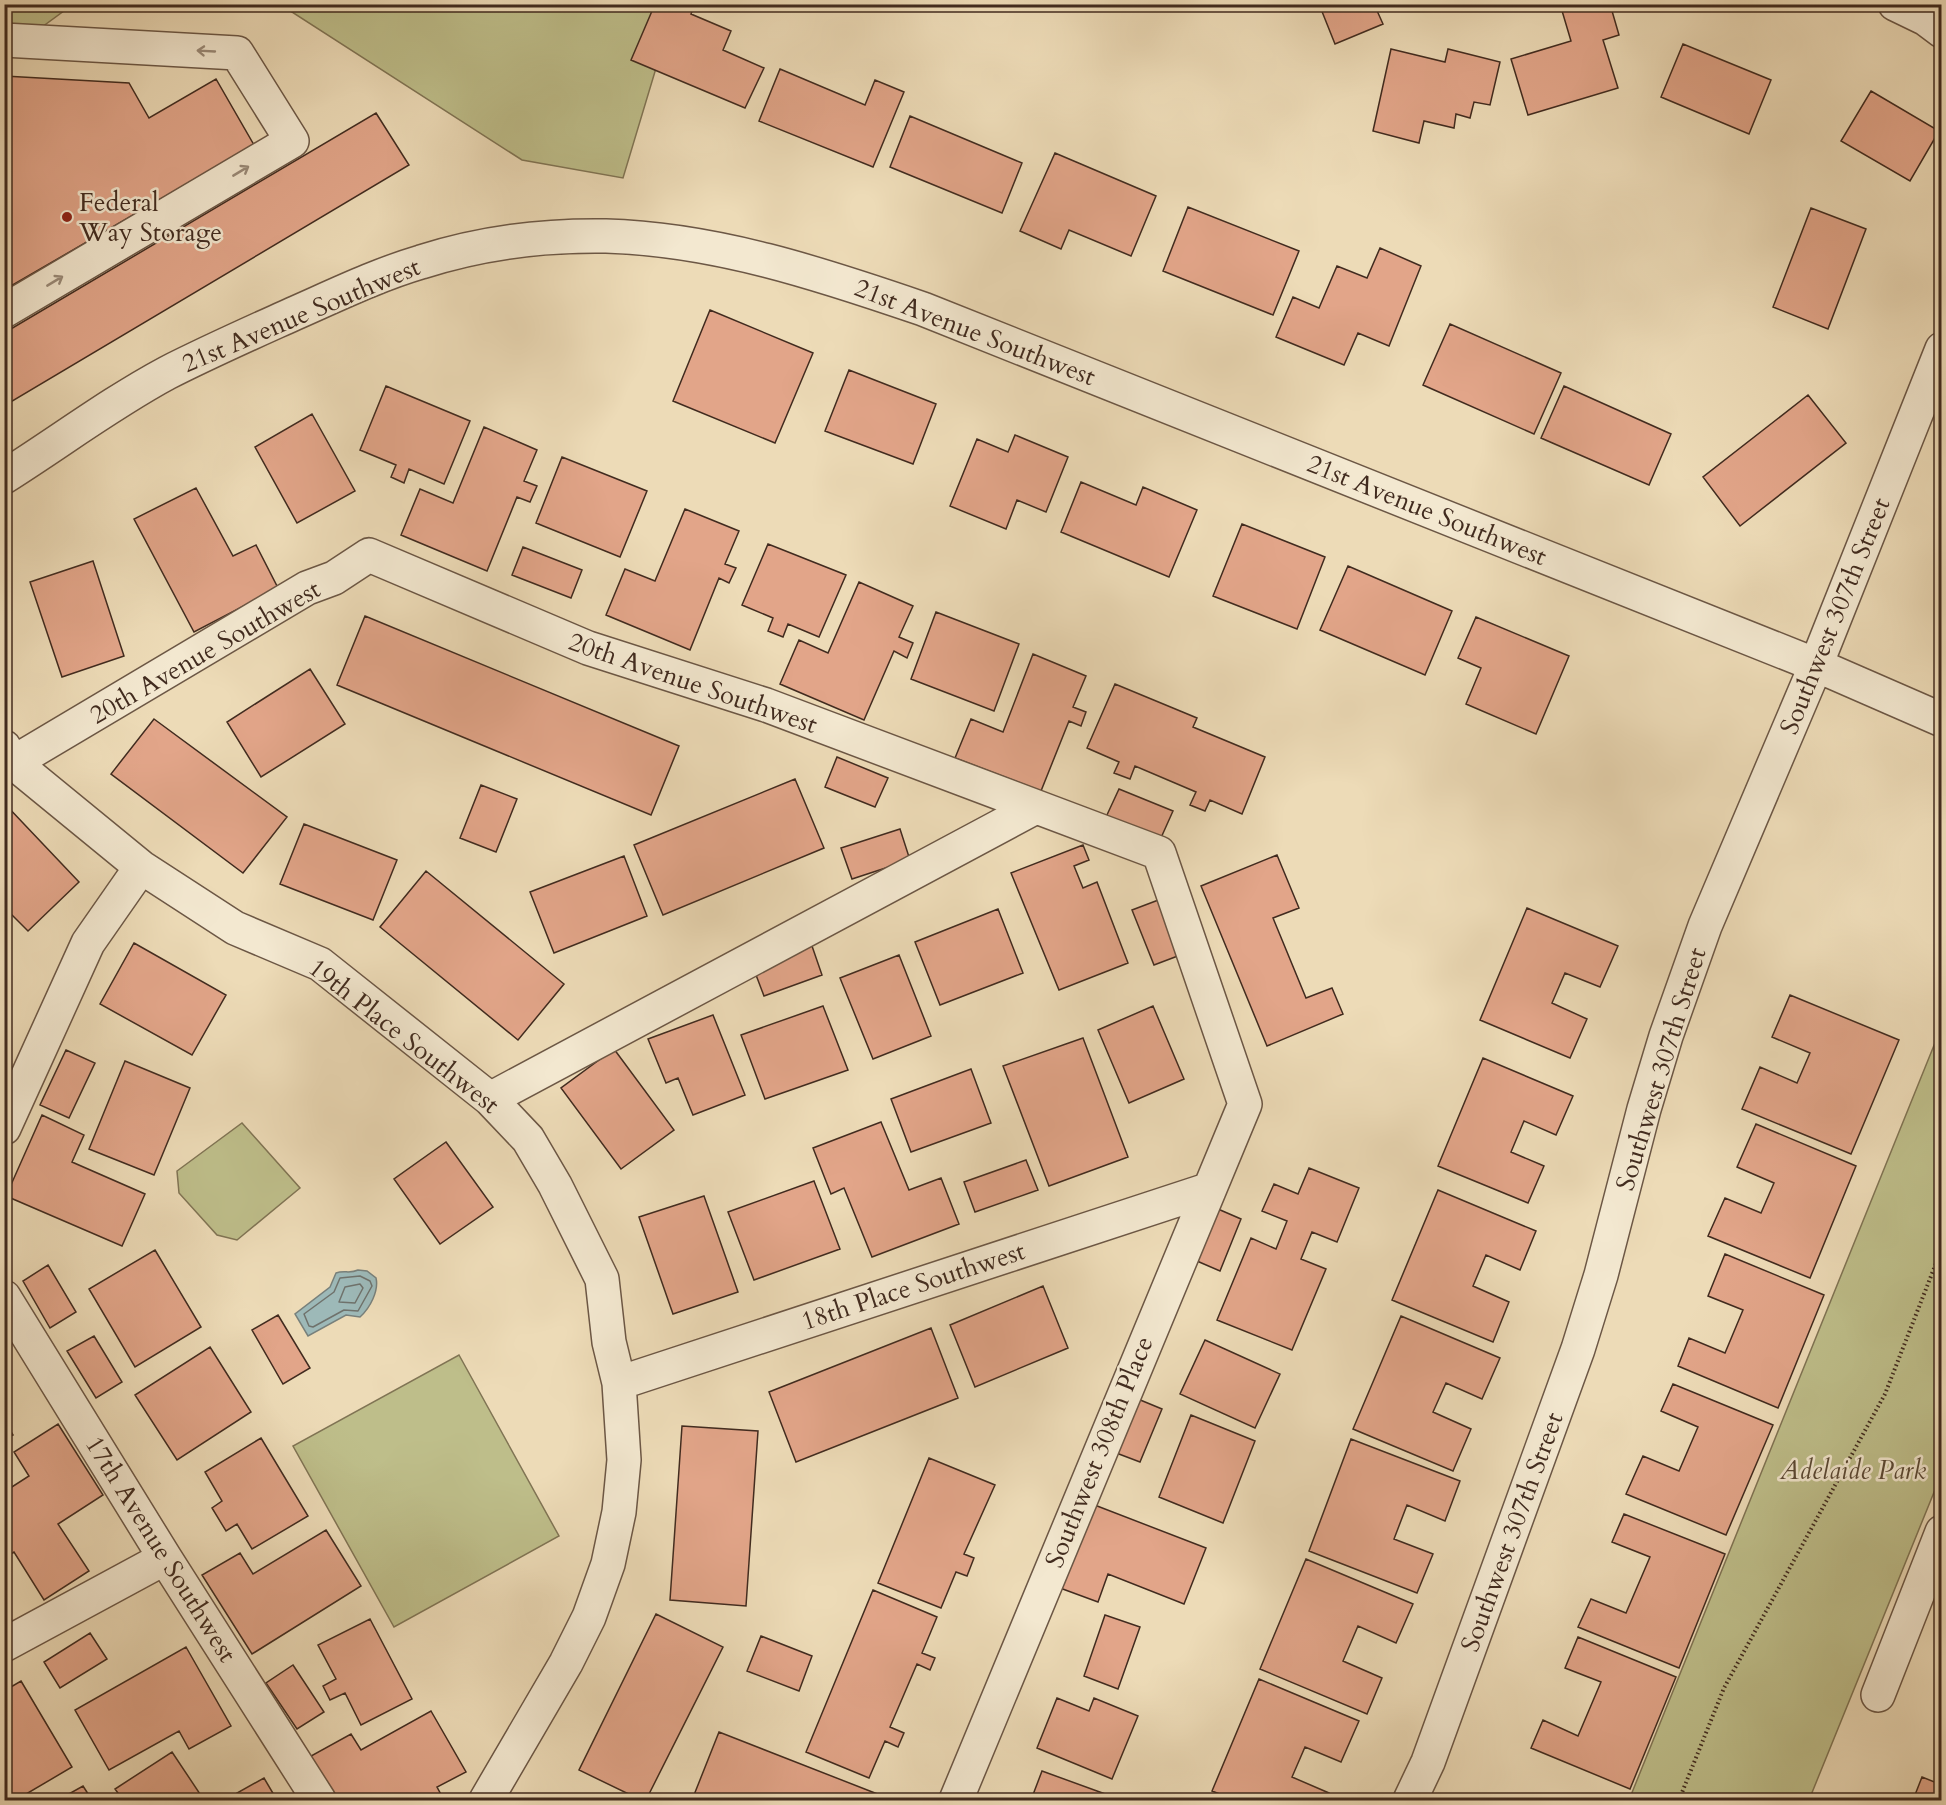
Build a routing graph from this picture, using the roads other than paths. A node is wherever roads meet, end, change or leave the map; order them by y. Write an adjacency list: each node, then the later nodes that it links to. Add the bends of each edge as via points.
1 (1895, 4): 2 (street)
2 (1941, 31)
3 (4, 40): 4 (street, one-way to 3, via 292,141 237,53)
4 (4, 311)
5 (1941, 349): 7 (street, Southwest 307th Street)
6 (4, 477): 7 (street, 21st Avenue Southwest, via 166,374 312,306 421,262 489,245 546,238 650,239 782,264 923,309)
7 (1816, 665): 8 (street, 21st Avenue Southwest); 25 (street, Southwest 307th Street, via 1706,926 1666,1036 1578,1348 1432,1751)
8 (1941, 720)
9 (8, 759): 10 (street, 20th Avenue Southwest, via 369,555 588,648 766,705); 11 (street, 19th Place Southwest)
10 (1034, 808): 12 (street); 13 (street, 20th Avenue Southwest, via 1159,853)
11 (141, 867): 12 (street, 19th Place Southwest, via 235,928 320,964); 14 (street, via 88,943)
12 (490, 1099): 17 (street, 19th Place Southwest, via 528,1139 602,1279 609,1342)
13 (1245, 1104): 15 (street, Southwest 308th Place)
14 (4, 1128)
15 (1207, 1190): 17 (street, 18th Place Southwest); 24 (street, Southwest 308th Place)
16 (4, 1297): 19 (street, 17th Avenue Southwest)
17 (619, 1383): 22 (street, 19th Place Southwest, via 624,1460 608,1564 589,1617)
18 (1941, 1532): 21 (street)
19 (165, 1558): 20 (street); 23 (street, 17th Avenue Southwest)
20 (7, 1639)
21 (1878, 1695)
22 (497, 1797)
23 (319, 1800)
24 (956, 1800)
25 (1410, 1800)

